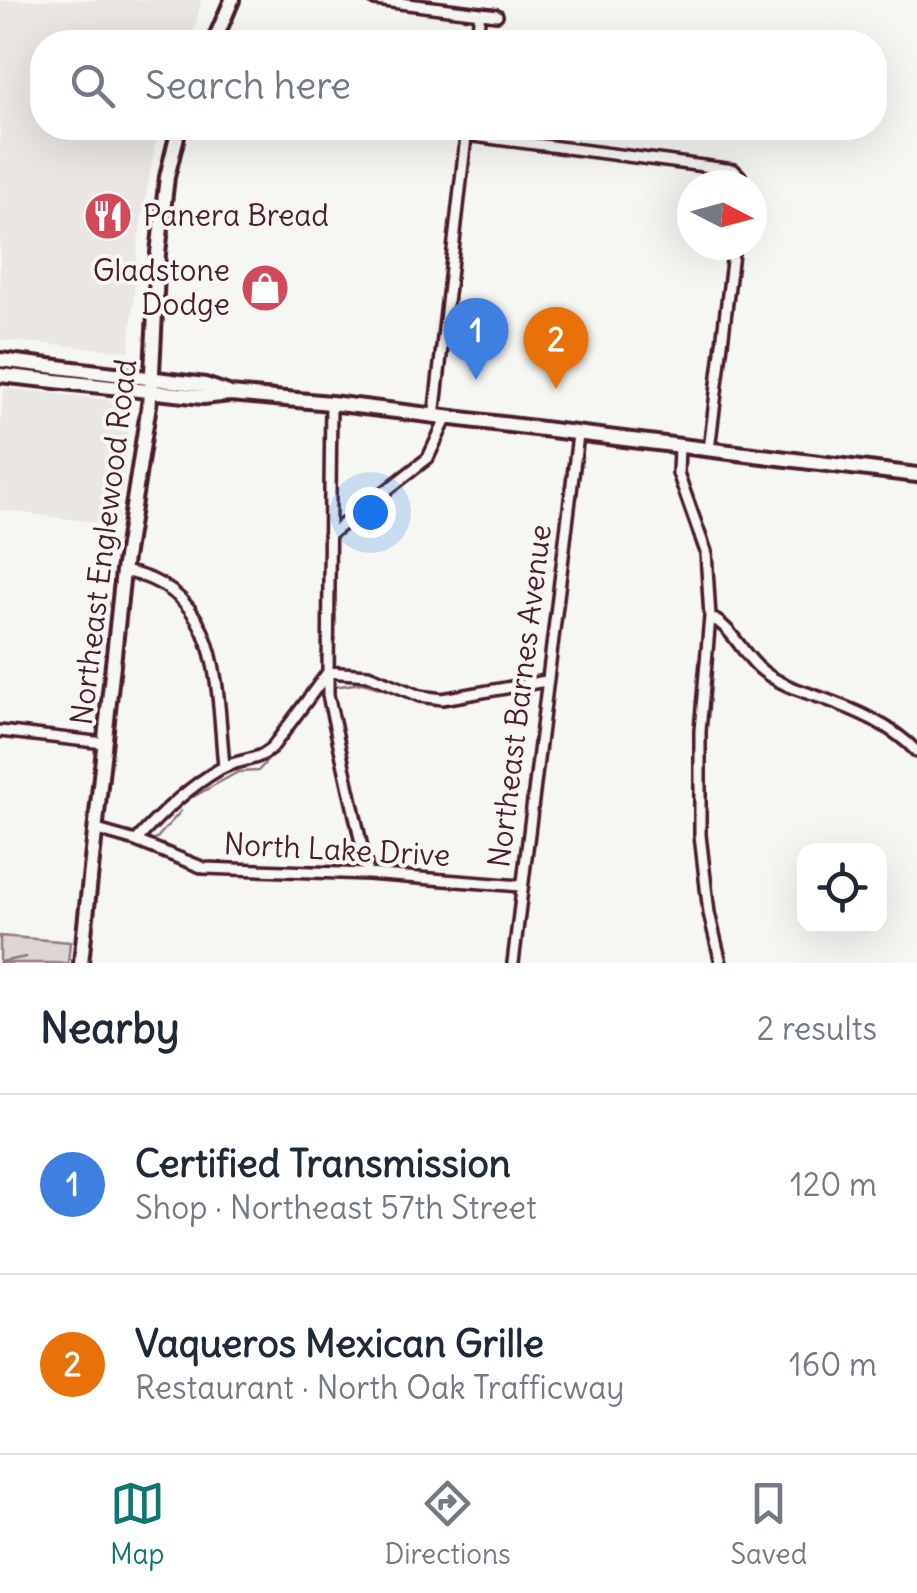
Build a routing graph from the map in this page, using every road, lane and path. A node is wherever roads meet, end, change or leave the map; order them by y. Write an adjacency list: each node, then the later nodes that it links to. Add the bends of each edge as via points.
1 (232, 0): 5 (main road)
2 (375, 0): 3 (street)
3 (480, 13): 4 (street); 6 (street)
4 (497, 15)
5 (219, 30)
6 (478, 30)
7 (176, 140): 14 (main road, Northeast Englewood Road, via 158,253)
8 (465, 140): 16 (street)
9 (522, 140): 10 (street)
10 (734, 170)
11 (732, 260): 19 (street)
12 (0, 360): 14 (main road)
13 (0, 375): 14 (main road)
14 (152, 385): 15 (main road, via 205,385 230,394); 22 (main road, Northeast Englewood Road)
15 (331, 403): 16 (main road); 21 (street)
16 (440, 418): 17 (main road); 21 (street, via 428,458)
17 (578, 435): 18 (main road); 25 (street, Northeast Barnes Avenue)
18 (679, 447): 19 (main road); 23 (street, via 678,473 706,552)
19 (708, 450): 20 (main road)
20 (917, 475)
21 (329, 535): 24 (street)
22 (123, 571): 27 (main road, Northeast Englewood Road); 29 (street, via 174,590 205,633)
23 (710, 616): 28 (street, via 777,681 882,725); 36 (street, via 700,835)
24 (328, 672): 25 (street, via 368,675 442,699); 29 (street, via 271,750); 32 (street)
25 (546, 682): 33 (street, Northeast Barnes Avenue)
26 (0, 731): 27 (street)
27 (104, 743): 30 (main road, Northeast Englewood Road)
28 (917, 752)
29 (224, 766): 31 (street, via 184,792)
30 (97, 830): 31 (street, North Lake Drive); 34 (main road, Northeast Englewood Road)
31 (136, 841): 32 (street, North Lake Drive, via 204,868)
32 (368, 874): 33 (street, North Lake Drive)
33 (521, 886): 35 (street, Northeast Barnes Avenue)
34 (81, 963)
35 (513, 963)
36 (721, 963)

